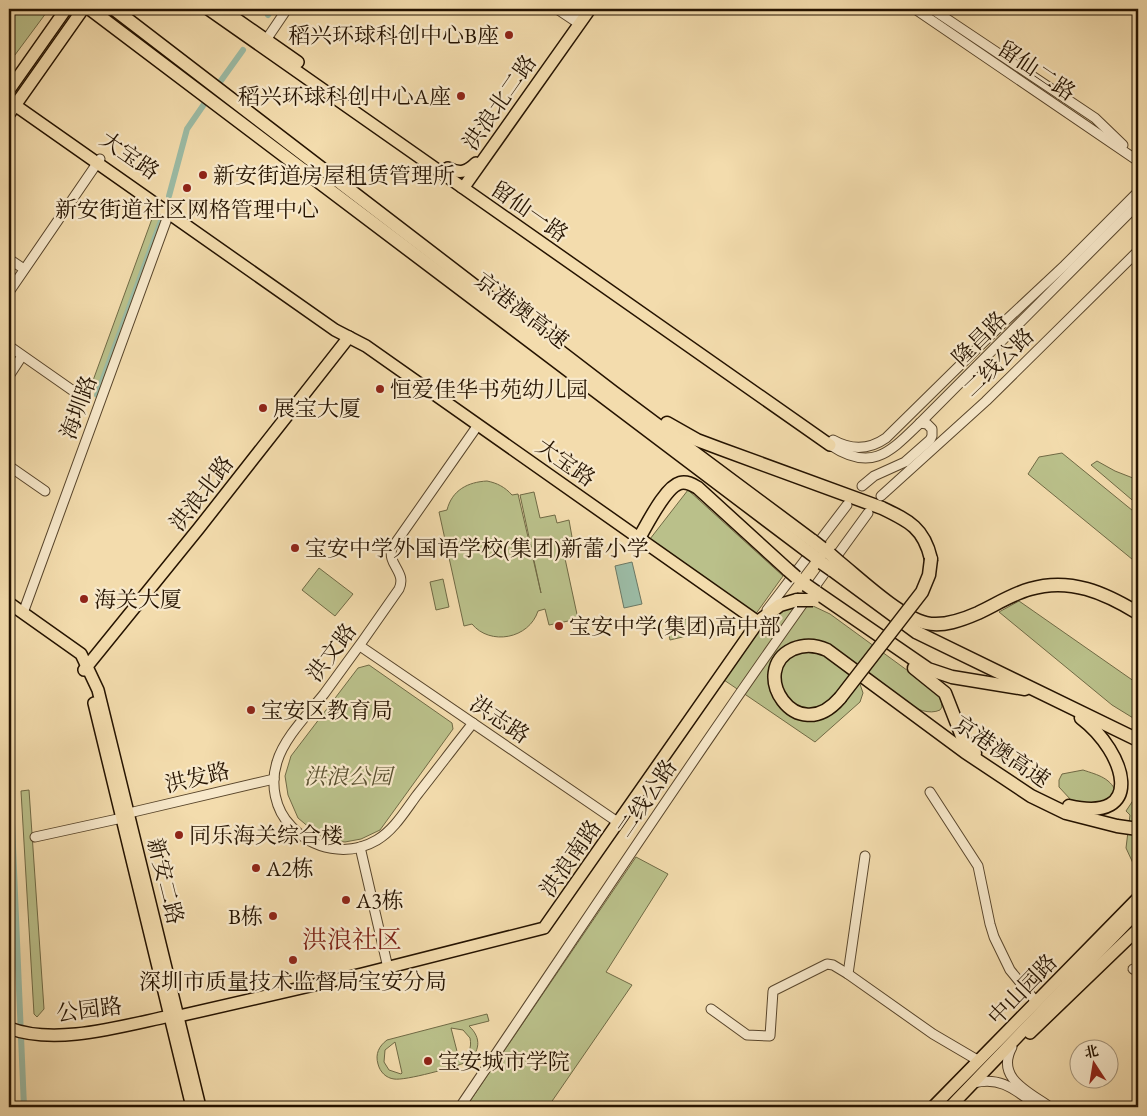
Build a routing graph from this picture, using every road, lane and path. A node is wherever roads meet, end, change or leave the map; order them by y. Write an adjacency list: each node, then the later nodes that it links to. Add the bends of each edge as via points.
1 (66, 9): 15 (main road)
2 (83, 9): 16 (main road)
3 (114, 9): 35 (highway, 京港澳高速)
4 (208, 9): 24 (main road, 留仙一路)
5 (222, 9): 14 (main road, 留仙一路)
6 (288, 9): 14 (street)
7 (557, 9): 13 (street)
8 (568, 9): 13 (street)
9 (590, 9): 13 (main road, 洪浪北二路)
10 (914, 9): 18 (street, 留仙二路)
11 (932, 9): 17 (street, 留仙二路)
12 (94, 12): 48 (highway, 京港澳高速)
13 (579, 17): 22 (main road, 洪浪北二路); 24 (main road, 洪浪北二路)
14 (266, 40): 23 (main road, 留仙一路)
15 (9, 90)
16 (12, 104): 20 (main road, 大宝路)
17 (1098, 121): 18 (street); 19 (street, 留仙二路, via 1120,143)
18 (1091, 129): 21 (street, 留仙二路)
19 (1138, 155)
20 (98, 161): 27 (main road, 大宝路); 30 (street); 32 (main road, 大宝路)
21 (1138, 161)
22 (476, 163): 23 (main road, via 460,172); 24 (main road, 洪浪北二路)
23 (448, 168): 24 (main road, 留仙一路)
24 (464, 183): 40 (main road, 留仙一路)
25 (1138, 192): 40 (street, 隆昌路, via 886,438 876,445 859,448)
26 (1138, 204): 38 (street, 隆昌路)
27 (169, 213): 32 (main road, 大宝路); 52 (street, 海圳路)
28 (1138, 251): 44 (street, 二线公路, via 986,401)
29 (9, 259): 30 (street)
30 (24, 269): 31 (street)
31 (9, 292)
32 (349, 337): 39 (main road, 大宝路); 56 (main road, 洪浪北路)
33 (9, 346): 34 (street)
34 (22, 356): 36 (street); 37 (street)
35 (581, 367): 48 (highway, 京港澳高速); 62 (highway, 京港澳高速, bridge, via 697,440 882,508 901,517 922,534 930,559 929,575 922,592 840,698 817,714 803,715 782,702 777,692 775,677 778,663 787,652 813,645 827,650)
36 (9, 376)
37 (79, 396)
38 (920, 423): 40 (street, 隆昌路, via 891,451 880,456 850,456); 42 (street, via 932,428 930,440 906,462 874,476)
39 (478, 425): 47 (main road, 大宝路); 55 (street, 洪文路, via 392,548 391,558 401,575 401,584)
40 (832, 443)
41 (9, 466): 43 (street)
42 (862, 486)
43 (45, 491)
44 (882, 496)
45 (847, 505): 54 (street, 洪浪南路)
46 (868, 513): 88 (street, 二线公路, via 730,707)
47 (639, 538): 49 (highway, via 666,493 681,482 691,483); 54 (main road, 大宝路)
48 (822, 555): 53 (highway, 京港澳高速, via 924,623 956,621 1026,590 1060,585 1091,589); 57 (highway, 京港澳高速, via 916,632)
49 (804, 585): 54 (highway, bridge, via 797,600 780,605); 57 (highway, via 928,669 952,677); 61 (highway, via 941,689 948,698 963,739)
50 (9, 603): 52 (main road)
51 (9, 612): 56 (main road, via 76,659)
52 (23, 612): 56 (main road, via 81,654)
53 (1138, 613)
54 (758, 622): 66 (main road, 洪浪南路)
55 (360, 646): 59 (street, 洪志路); 63 (street, 洪文路, via 288,741 276,763)
56 (85, 669): 65 (main road, 新安二路)
57 (1041, 692): 58 (highway, 京港澳高速)
58 (1053, 698): 60 (highway, 京港澳高速); 61 (highway, via 1094,728 1114,753 1127,784 1123,798 1115,805 1099,810 1058,803)
59 (473, 722): 66 (street, 洪志路); 69 (street, 洪文路, via 396,823 378,840)
60 (1138, 740)
61 (972, 749): 62 (highway)
62 (988, 768): 67 (highway, 京港澳高速, via 1057,810)
63 (274, 779): 65 (street, 洪发路); 69 (street, 洪文路, via 276,800 296,832 317,845 329,848)
64 (930, 792): 77 (street, via 978,866 994,937 1010,970)
65 (125, 815): 68 (street, 洪发路); 79 (main road, 新安二路)
66 (619, 823): 75 (main road, 洪浪南路, via 544,928)
67 (1138, 829)
68 (36, 837)
69 (360, 847): 75 (street)
70 (865, 856): 76 (street)
71 (1138, 894): 77 (main road, via 1129,898)
72 (1138, 898): 80 (main road, 中山园路)
73 (1138, 911): 80 (main road, 中山园路)
74 (1138, 928): 82 (main road)
75 (388, 968): 79 (main road, 洪浪南路)
76 (848, 974): 78 (street, via 826,964 773,992 770,1036 747,1035); 84 (street)
77 (1033, 998): 83 (main road, via 1009,1023)
78 (711, 1008)
79 (174, 1018): 81 (main road, 公园路, via 89,1034 29,1037); 86 (main road, 新安二路); 87 (main road, 新安二路)
80 (1015, 1032): 83 (main road, 中山园路)
81 (11, 1033)
82 (1012, 1047): 83 (main road); 92 (street, via 1007,1066 1013,1079)
83 (992, 1056): 84 (main road, 中山园路); 85 (main road, 中山园路)
84 (979, 1062): 89 (main road, 中山园路)
85 (974, 1083): 90 (main road, 中山园路); 91 (street, via 983,1080 1000,1082)
86 (192, 1107)
87 (200, 1107)
88 (460, 1107)
89 (933, 1107)
90 (950, 1107)
91 (1039, 1107)
92 (1050, 1107)

